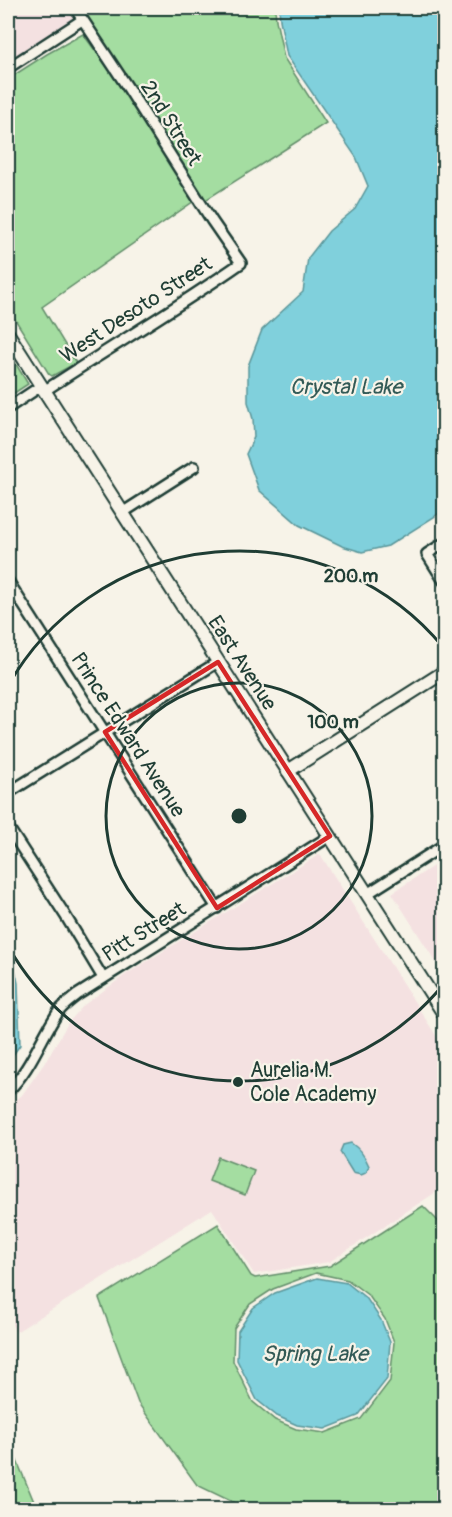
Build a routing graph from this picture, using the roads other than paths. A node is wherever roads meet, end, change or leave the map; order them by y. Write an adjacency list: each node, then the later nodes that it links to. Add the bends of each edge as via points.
1 (75, 8): 2 (street, 2nd Street)
2 (82, 20): 3 (street); 4 (street, 2nd Street)
3 (8, 68)
4 (237, 257): 6 (street, West Desoto Street, via 242,263 200,292)
5 (8, 334): 6 (street, East Avenue)
6 (43, 389): 7 (street); 9 (street, East Avenue)
7 (8, 408)
8 (194, 467): 9 (street)
9 (122, 513): 13 (street, East Avenue)
10 (444, 543): 12 (street, via 427,554)
11 (8, 581): 15 (street, Prince Edward Avenue)
12 (444, 581)
13 (218, 662): 15 (street); 16 (street, East Avenue)
14 (444, 672): 16 (street)
15 (105, 732): 17 (street); 22 (street, Prince Edward Avenue)
16 (288, 771): 19 (street, East Avenue)
17 (8, 793)
18 (8, 826): 23 (street)
19 (330, 836): 21 (street, East Avenue); 22 (street, Pitt Street)
20 (444, 845): 21 (street)
21 (368, 894): 24 (street, East Avenue)
22 (217, 908): 23 (street, Pitt Street)
23 (103, 978): 25 (street, Pitt Street, via 60,1011 30,1063)
24 (444, 1014)
25 (8, 1091)

